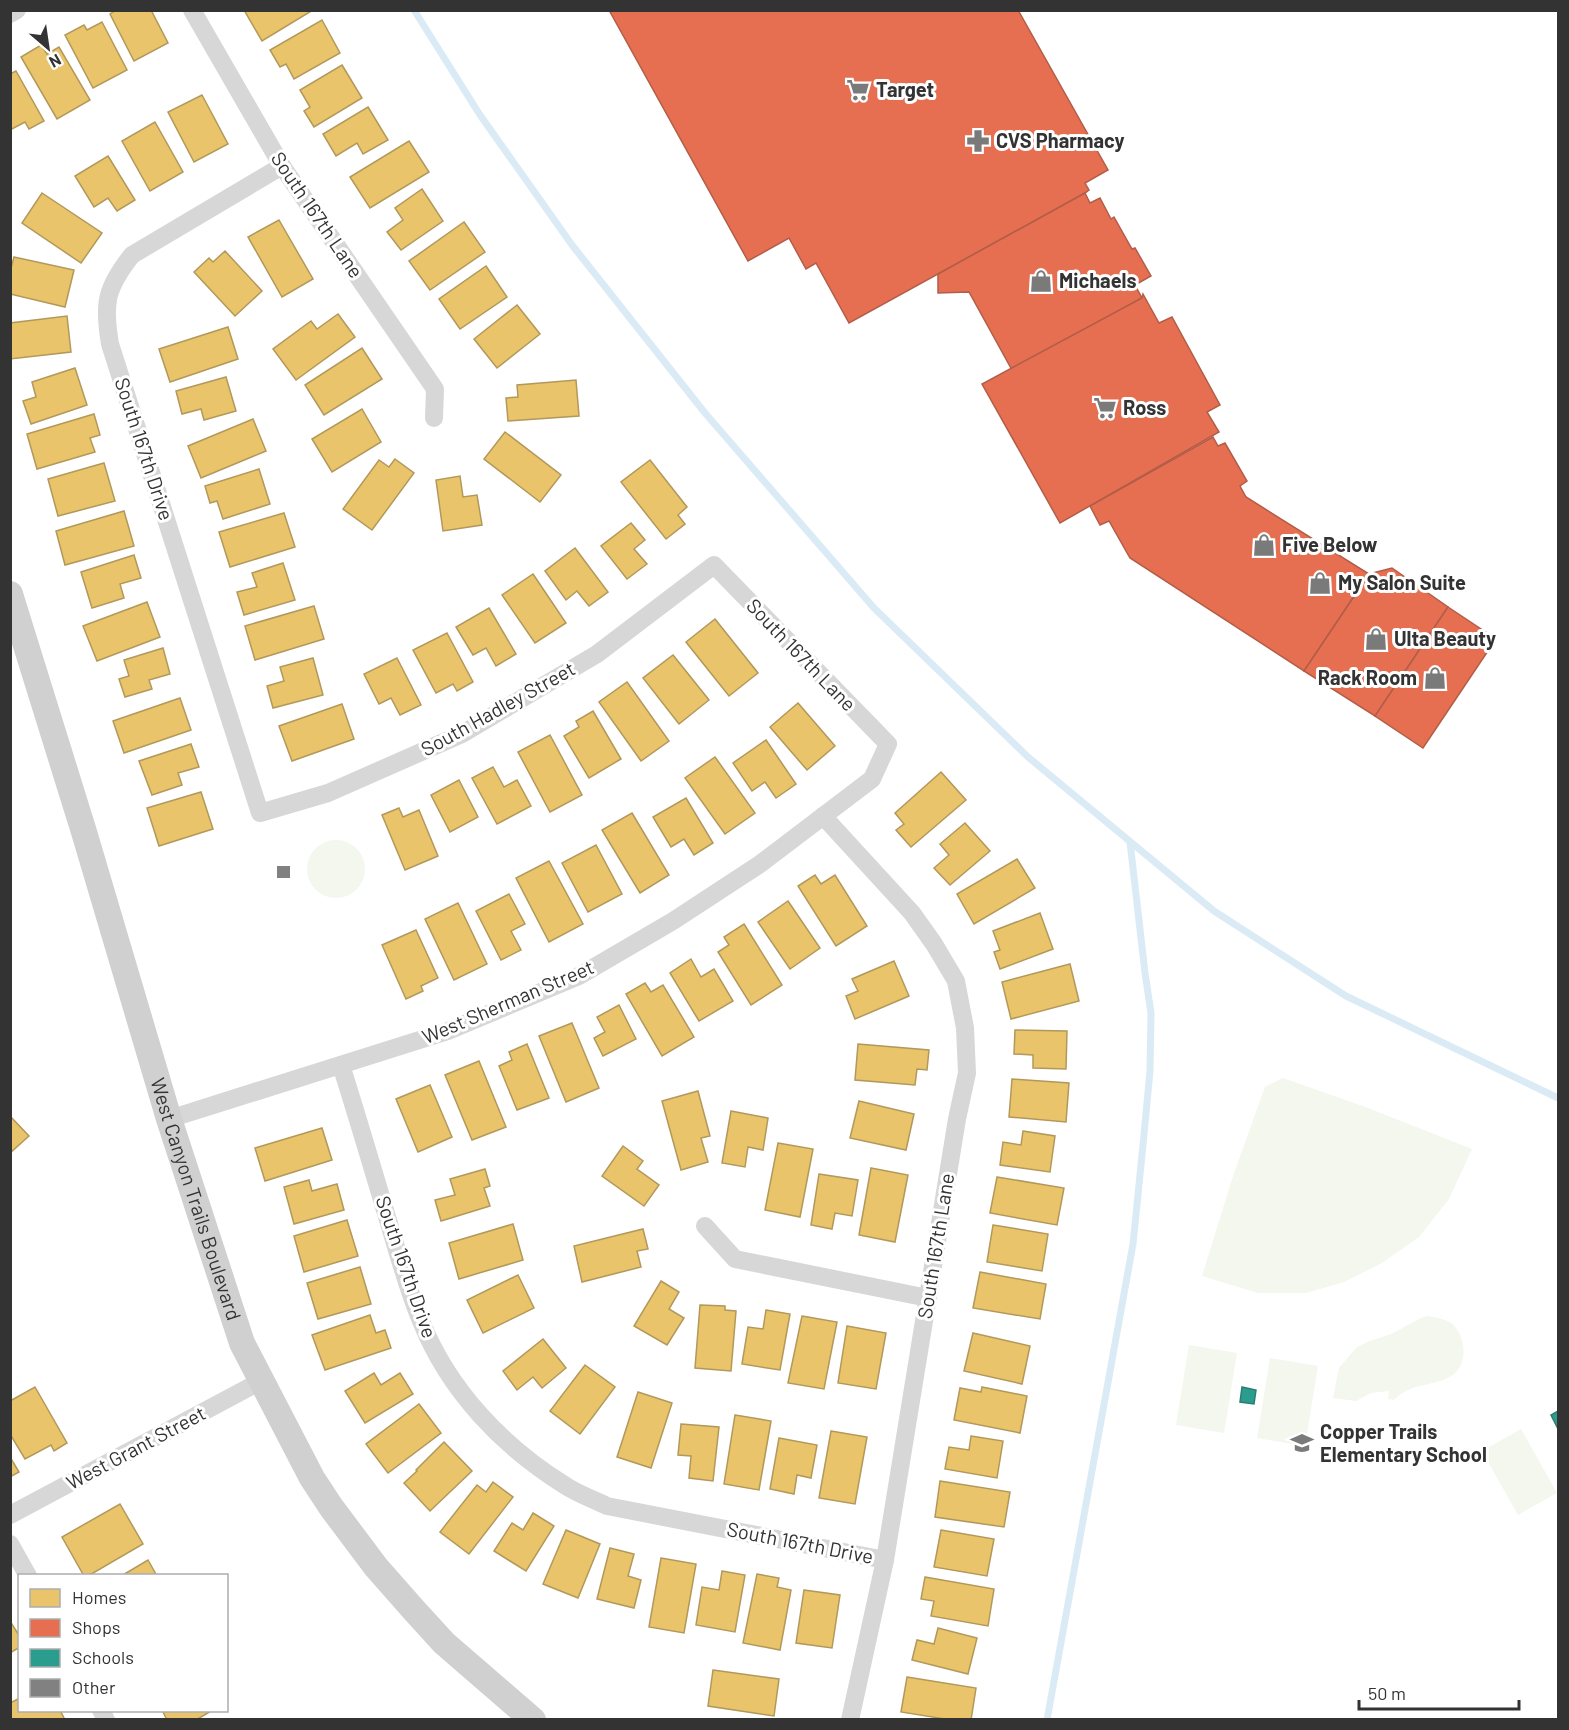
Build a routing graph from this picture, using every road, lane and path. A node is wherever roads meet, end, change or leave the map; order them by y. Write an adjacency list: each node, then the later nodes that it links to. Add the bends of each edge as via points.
1 (17, 10): 3 (street)
2 (192, 10): 4 (street, South 167th Lane)
3 (10, 14)
4 (282, 166): 5 (street, South 167th Lane, via 435,389); 9 (street, South 167th Drive, via 132,255 110,289 106,319 110,344)
5 (434, 418)
6 (714, 566): 8 (street, South 167th Lane); 9 (street, South Hadley Street, via 597,654 462,734 328,793)
7 (10, 594): 12 (street, West Canyon Trails Boulevard)
8 (888, 744): 10 (street, West Sherman Street, via 872,779)
9 (260, 813)
10 (823, 816): 11 (street, West Sherman Street, via 712,896 579,976 448,1031); 14 (street, South 167th Lane, via 912,913 956,981 968,1073)
11 (341, 1065): 12 (street, West Sherman Street); 18 (street, South 167th Drive, via 421,1322 440,1361 489,1426 567,1488 607,1506)
12 (169, 1119): 15 (street, West Canyon Trails Boulevard, via 234,1320)
13 (705, 1226): 14 (street, via 735,1259)
14 (928, 1298): 18 (street, South 167th Lane)
15 (261, 1381): 16 (street, West Grant Street); 20 (street, West Canyon Trails Boulevard, via 312,1478 376,1567 444,1643)
16 (10, 1515)
17 (10, 1544): 19 (street)
18 (885, 1560): 21 (street, South 167th Lane)
19 (27, 1574)
20 (533, 1719)
21 (850, 1719)

